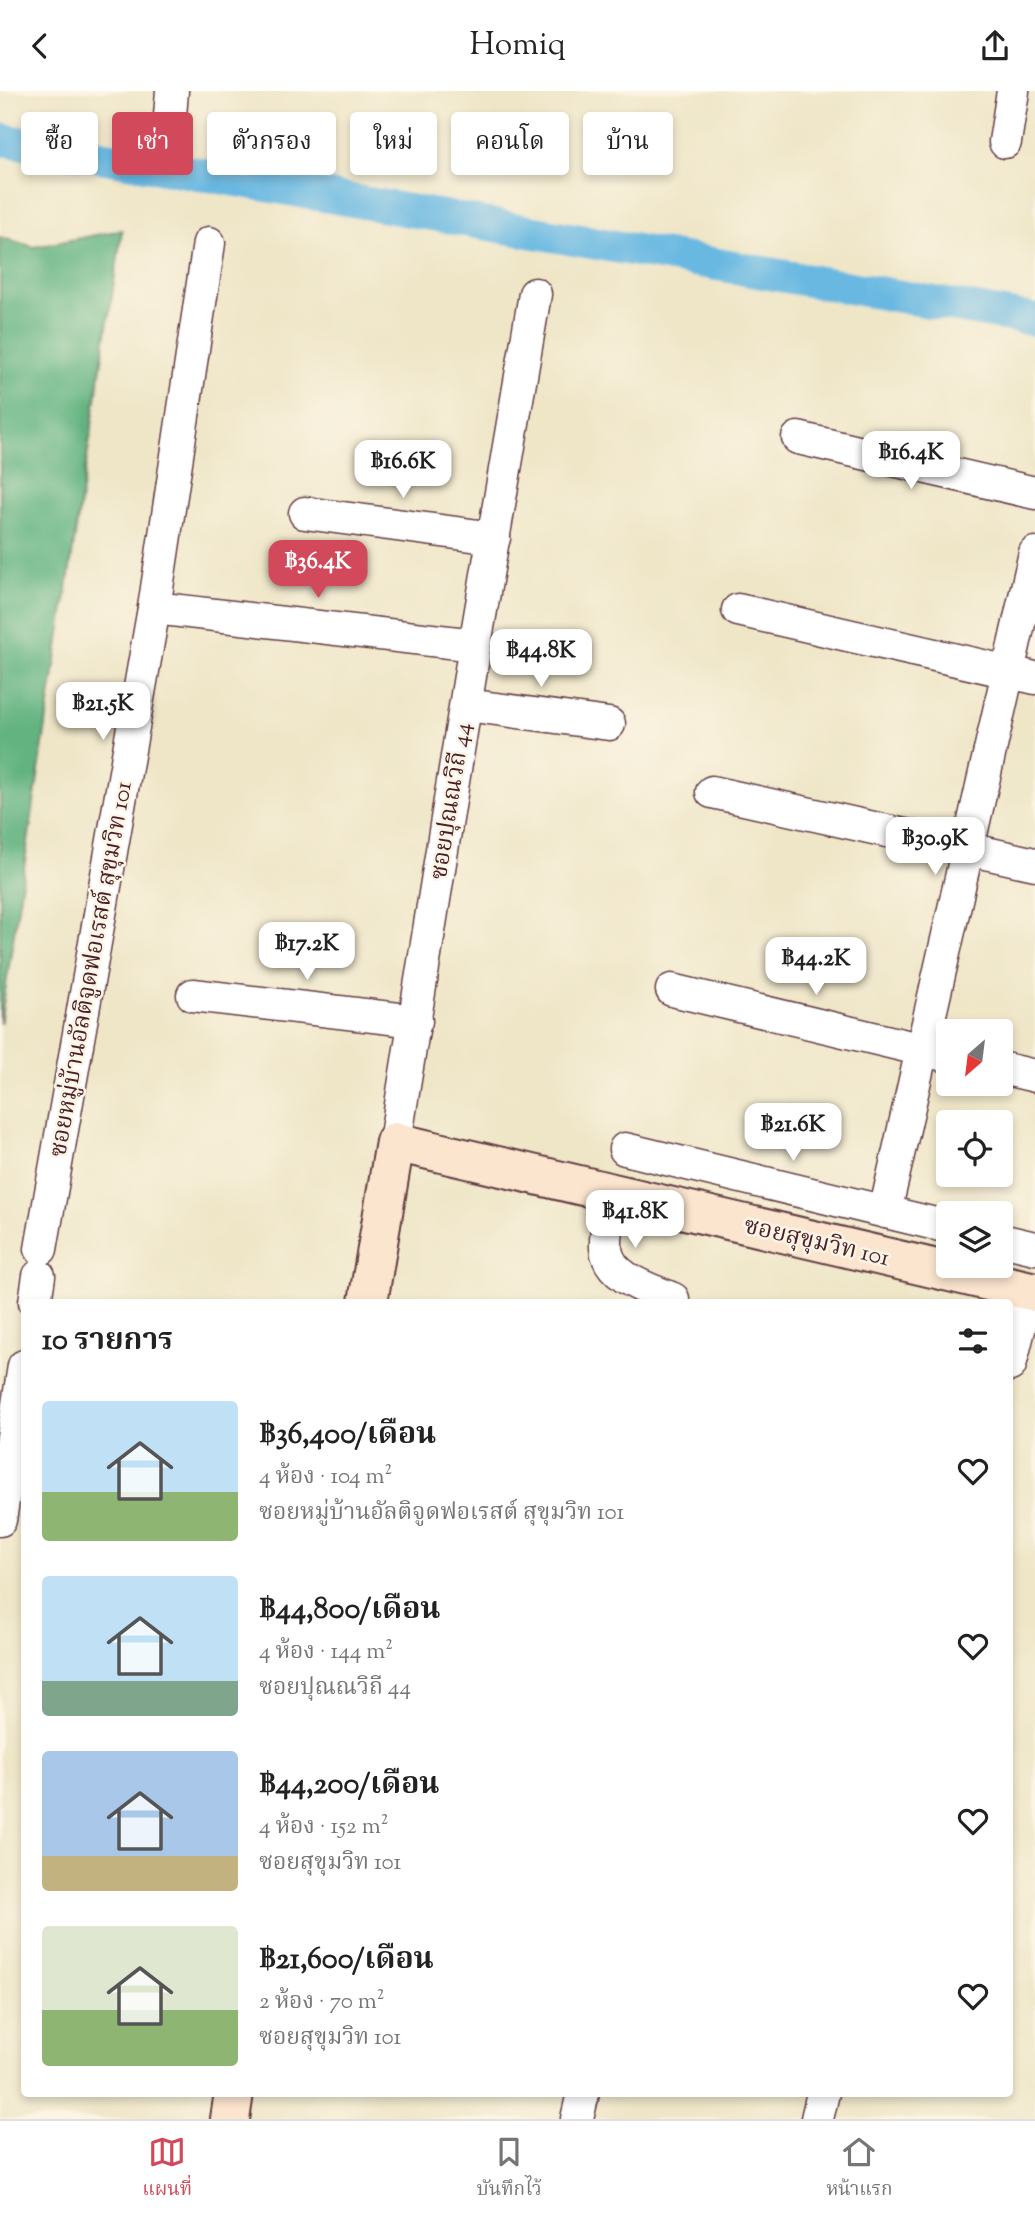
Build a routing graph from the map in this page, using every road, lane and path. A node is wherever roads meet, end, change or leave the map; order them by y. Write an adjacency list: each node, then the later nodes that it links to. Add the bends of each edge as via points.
1 (1013, 91): 2 (street)
2 (1005, 142)
3 (209, 243): 10 (street, ซอยหมู่บ้านอัลติจูดฟอเรสต์ สุขุมวิท 101)
4 (535, 294): 8 (street, ซอยปุณณวิถี 44)
5 (798, 438): 6 (street)
6 (1035, 493)
7 (305, 513): 8 (street)
8 (494, 538): 12 (street, ซอยปุณณวิถี 44)
9 (1035, 552): 13 (street)
10 (154, 608): 12 (street); 33 (street, ซอยหมู่บ้านอัลติจูดฟอเรสต์ สุขุมวิท 101)
11 (738, 610): 13 (street)
12 (475, 645): 14 (street, ซอยปุณณวิถี 44)
13 (1021, 675): 17 (street)
14 (466, 705): 15 (street); 22 (street, ซอยปุณณวิถี 44)
15 (609, 724)
16 (712, 792): 17 (street)
17 (968, 849): 18 (street); 21 (street)
18 (1035, 864)
19 (672, 990): 23 (street)
20 (193, 995): 22 (street)
21 (941, 1019)
22 (416, 1021): 26 (street, ซอยปุณณวิถี 44)
23 (936, 1053): 29 (street)
24 (1013, 1071): 25 (street)
25 (1035, 1076)
26 (395, 1142): 28 (street, ซอยสุขุมวิท 101); 35 (street)
27 (625, 1149): 29 (street)
28 (612, 1193): 34 (street, ซอยสุขุมวิท 101); 36 (street, via 606,1249 610,1262 636,1283)
29 (885, 1212): 30 (street)
30 (936, 1224)
31 (1013, 1243): 32 (street)
32 (1035, 1248)
33 (38, 1276)
34 (1032, 1291): 37 (street, ซอยสุขุมวิท 101)
35 (369, 1299)
36 (673, 1299)
37 (1013, 1355)
38 (21, 1385): 39 (street)
39 (0, 1520)
40 (233, 2097): 43 (street)
41 (582, 2097): 44 (street)
42 (823, 2097): 45 (street)
43 (230, 2119)
44 (578, 2119)
45 (817, 2119)

